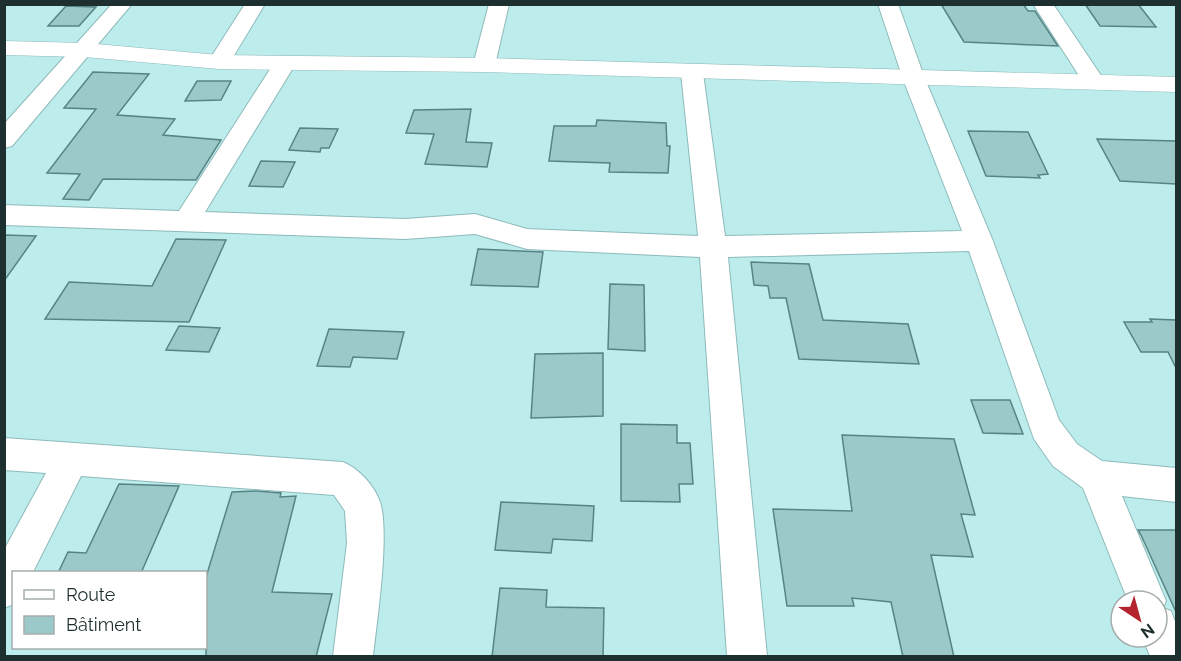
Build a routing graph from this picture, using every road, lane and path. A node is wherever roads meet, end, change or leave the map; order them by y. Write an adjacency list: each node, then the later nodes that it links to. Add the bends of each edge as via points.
1 (123, 4): 7 (street)
2 (255, 4): 8 (street)
3 (499, 4): 10 (street)
4 (888, 4): 12 (street)
5 (1043, 4): 13 (street)
6 (4, 48): 7 (street)
7 (85, 50): 8 (street); 15 (street)
8 (219, 62): 9 (street)
9 (285, 63): 10 (street); 17 (street)
10 (484, 65): 11 (street)
11 (692, 73): 12 (street); 19 (street)
12 (914, 80): 13 (street); 18 (street)
13 (1095, 83): 14 (street)
14 (1176, 85)
15 (4, 140)
16 (4, 215): 17 (street)
17 (187, 220): 19 (street, via 405,229 475,224 527,239)
18 (979, 241): 19 (street); 22 (street, via 1046,428 1065,455)
19 (713, 247): 29 (street)
20 (4, 454): 21 (street)
21 (73, 457): 24 (street); 28 (street, via 343,479 363,505 365,543)
22 (1096, 477): 23 (street); 27 (street)
23 (1176, 485)
24 (13, 571)
25 (12, 574): 26 (street)
26 (4, 589)
27 (1142, 589)
28 (353, 657)
29 (747, 657)

